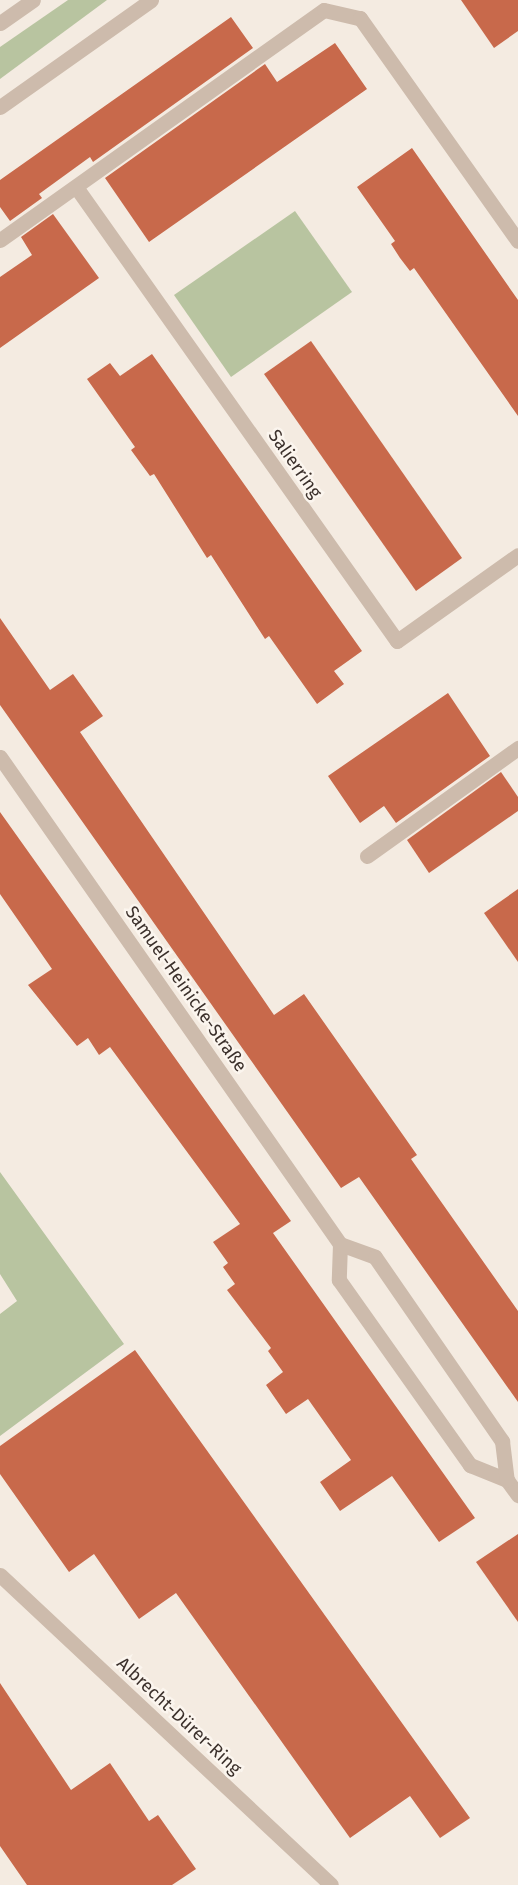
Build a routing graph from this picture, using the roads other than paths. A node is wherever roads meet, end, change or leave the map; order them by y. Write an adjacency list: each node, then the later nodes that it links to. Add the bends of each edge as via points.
1 (33, 0): 3 (street)
2 (151, 0): 4 (street)
3 (0, 23)
4 (0, 107)
5 (76, 187): 6 (street); 7 (street, via 324,10 360,18); 8 (street, Salierring, via 397,641)
6 (0, 240)
7 (518, 241)
8 (518, 555)
9 (518, 748): 11 (street)
10 (0, 757): 12 (street, Samuel-Heinicke-Straße)
11 (367, 855)
12 (340, 1244): 13 (street, via 375,1257 502,1441); 13 (street, via 339,1280 470,1466)
13 (507, 1480): 14 (street)
14 (518, 1495)
15 (0, 1575): 16 (street, Albrecht-Dürer-Ring)
16 (331, 1885)

